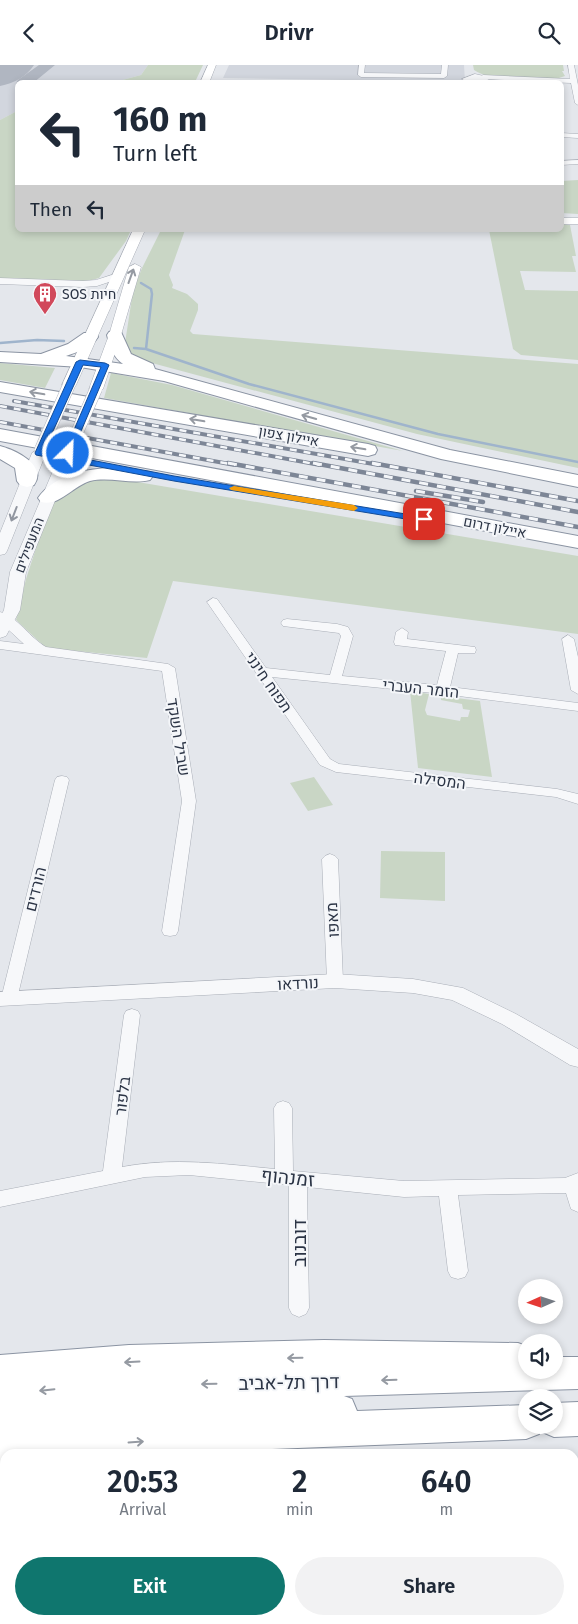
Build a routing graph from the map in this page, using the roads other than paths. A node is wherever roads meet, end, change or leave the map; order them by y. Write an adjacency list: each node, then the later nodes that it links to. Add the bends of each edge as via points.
1 (212, 65): 8 (main road)
2 (220, 65): 9 (main road)
3 (362, 65): 7 (street)
4 (445, 65): 7 (street, via 444,76)
5 (571, 65): 13 (street)
6 (352, 74): 7 (street)
7 (361, 75)
8 (205, 80)
9 (215, 80)
10 (476, 80): 11 (street)
11 (544, 80)
12 (564, 81): 13 (street)
13 (574, 81): 14 (street)
14 (578, 103)
15 (564, 135): 16 (street)
16 (577, 135)
17 (578, 161): 18 (street)
18 (564, 163)
19 (564, 217): 20 (main road)
20 (578, 217)
21 (564, 221): 22 (main road)
22 (578, 221)
23 (138, 232): 25 (main road)
24 (151, 232): 29 (main road, one-way to 24, via 130,278)
25 (118, 276): 27 (street, via 97,283); 28 (main road)
26 (0, 281): 27 (street)
27 (75, 284): 28 (street)
28 (110, 294): 30 (main road)
29 (116, 335): 34 (main road); 35 (highway, via 118,350 124,357)
30 (90, 337): 32 (highway, via 61,353); 33 (main road)
31 (0, 357): 32 (highway)
32 (21, 358): 33 (highway)
33 (80, 362): 34 (highway); 39 (main road, bridge)
34 (105, 365): 35 (highway); 41 (main road, bridge)
35 (166, 376): 44 (highway, one-way to 35, via 439,453)
36 (0, 387): 45 (highway, איילון צפון, one-way to 36)
37 (0, 435): 47 (highway, איילון דרום)
38 (0, 446): 39 (highway)
39 (40, 451): 41 (highway); 43 (street, המעפילים)
40 (0, 452): 43 (highway, via 22,463 28,474)
41 (67, 456): 42 (highway); 46 (street, המעפילים)
42 (174, 479): 46 (highway, via 93,474 71,481); 47 (highway)
43 (27, 481): 48 (street, המעפילים, one-way to 48)
44 (578, 481)
45 (578, 486)
46 (48, 498): 50 (street, המעפילים, via 18,572 13,604)
47 (578, 543)
48 (0, 551)
49 (213, 602): 58 (street, תפוח חינני)
50 (3, 623): 57 (street, שביל השקד)
51 (287, 623): 59 (street, via 344,630 347,636)
52 (402, 632): 55 (street, via 400,642)
53 (568, 639): 61 (street)
54 (0, 645): 57 (street, שביל השקד)
55 (453, 648): 56 (street); 60 (street)
56 (470, 650)
57 (45, 651): 69 (street, שביל השקד, via 168,668 189,801)
58 (263, 672): 59 (street, הזמר העברי); 63 (street, תפוח חינני)
59 (335, 679): 60 (street, הזמר העברי)
60 (443, 690): 62 (street, הזמר העברי)
61 (578, 690)
62 (578, 707)
63 (325, 763): 66 (street, המסילה, via 336,768)
64 (62, 780): 71 (street, הורדים)
65 (578, 791): 66 (street, המסילה)
66 (557, 793): 67 (street, המסילה)
67 (578, 799)
68 (330, 859): 70 (street, מאפו)
69 (170, 931)
70 (335, 981): 71 (street, נורדאו); 73 (street, נורדאו, via 413,986 456,993)
71 (4, 999)
72 (132, 1015): 75 (street, בלפור)
73 (578, 1059)
74 (283, 1108): 76 (street, דובנוב)
75 (112, 1177): 76 (street, זמנהוף, via 169,1168); 79 (street, זמנהוף)
76 (291, 1177): 78 (street, זמנהוף, via 404,1189); 82 (street, דובנוב)
77 (576, 1182): 78 (street, זמנהוף); 80 (street)
78 (448, 1189): 81 (street)
79 (0, 1199)
80 (578, 1204)
81 (458, 1271)
82 (299, 1307)
83 (518, 1359): 86 (highway, one-way to 86, via 162,1360)
84 (563, 1360): 85 (highway)
85 (578, 1361)
86 (0, 1371)
87 (578, 1373): 88 (highway, דרך תל-אביב, one-way to 88, via 72,1387)
88 (0, 1395)
89 (518, 1409): 95 (highway, דרך תל-אביב, via 74,1417)
90 (563, 1409): 91 (highway)
91 (578, 1409)
92 (578, 1419): 93 (highway)
93 (563, 1420)
94 (518, 1422): 96 (highway, one-way to 94, via 272,1432)
95 (0, 1424)
96 (62, 1449)

